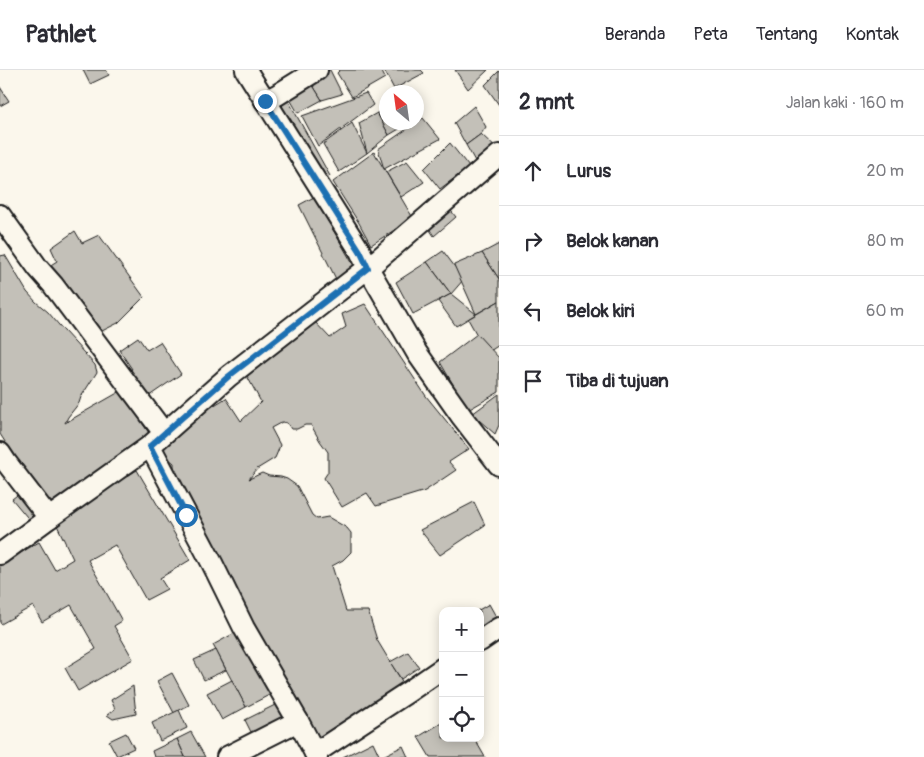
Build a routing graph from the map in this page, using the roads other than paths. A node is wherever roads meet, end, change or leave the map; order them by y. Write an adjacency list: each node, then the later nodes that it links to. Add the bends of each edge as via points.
1 (246, 70): 3 (street)
2 (317, 70): 3 (street)
3 (265, 101): 6 (street)
4 (499, 155): 6 (street)
5 (0, 215): 7 (street, via 53,285)
6 (368, 268): 7 (street, via 229,376); 9 (street, via 417,353)
7 (157, 439): 10 (street); 15 (street, via 244,628)
8 (0, 453): 10 (street)
9 (499, 464)
10 (49, 518): 11 (street)
11 (0, 554)
12 (499, 628): 13 (street)
13 (484, 638)
14 (439, 671): 16 (street)
15 (298, 721): 16 (street); 17 (street)
16 (316, 755)
17 (227, 757)

